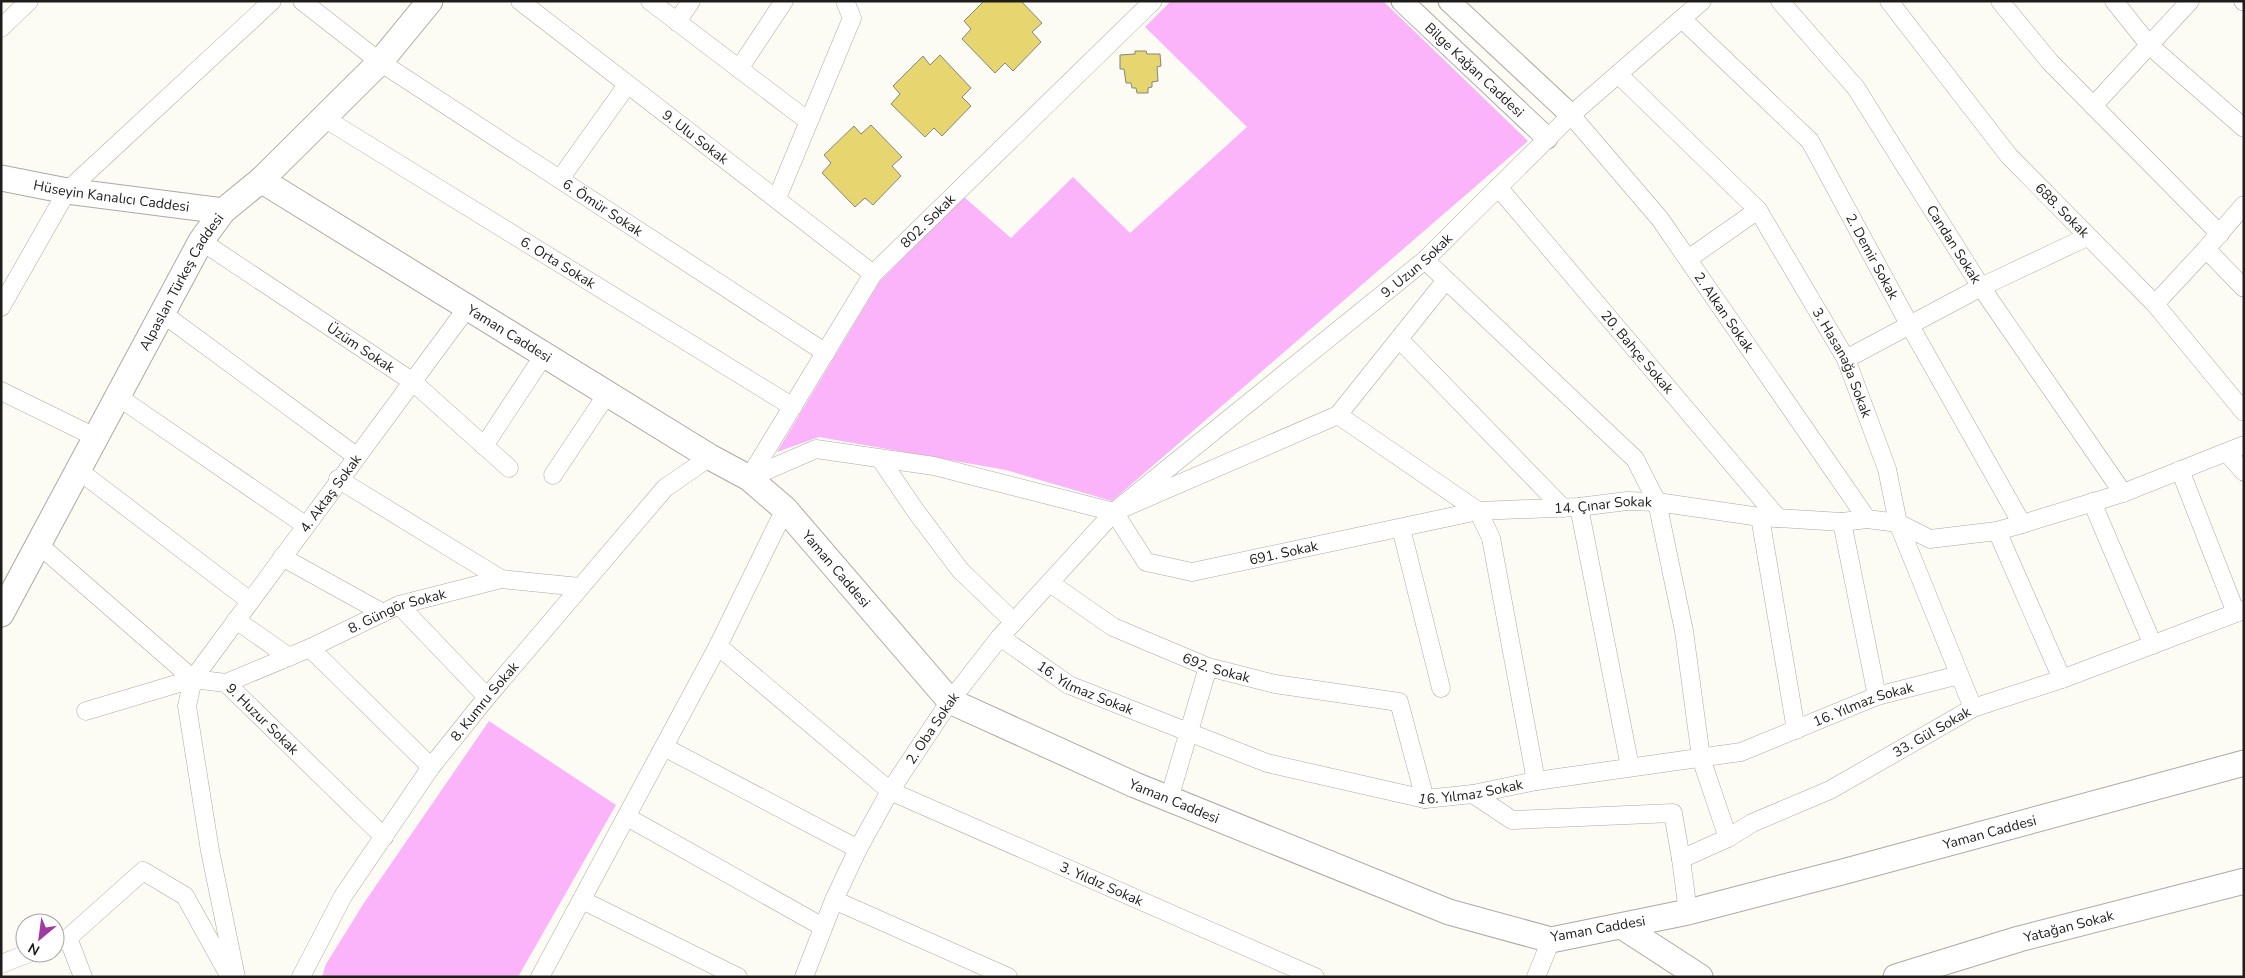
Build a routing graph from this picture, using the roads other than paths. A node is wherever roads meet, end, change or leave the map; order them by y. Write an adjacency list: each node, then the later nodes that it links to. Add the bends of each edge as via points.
1 (29, 1): 22 (street)
2 (272, 1): 38 (street)
3 (302, 1): 24 (street, 6. Ömür Sokak)
4 (430, 1): 24 (main road, Alpaslan Türkeş Caddesi)
5 (520, 1): 27 (street, 9. Ulu Sokak)
6 (650, 1): 21 (street)
7 (691, 1): 21 (street)
8 (784, 1): 25 (street)
9 (858, 1): 19 (street)
10 (1153, 1): 49 (street, 802. Sokak)
11 (1402, 1): 33 (street, Bilge Kağan Caddesi)
12 (1450, 1): 29 (street)
13 (1702, 1): 20 (street, 9. Uzun Sokak)
14 (1780, 1): 51 (street, Candan Sokak, via 1856,88)
15 (1889, 1): 44 (street, 688. Sokak, via 2009,156)
16 (2000, 1): 28 (street, via 2050,62)
17 (2114, 1): 23 (street)
18 (2190, 1): 23 (street)
19 (848, 9): 31 (street)
20 (1682, 19): 26 (street, 9. Uzun Sokak); 57 (street, 2. Demir Sokak, via 1810,141)
21 (677, 22): 25 (street)
22 (1, 28)
23 (2150, 46): 28 (street); 32 (street)
24 (380, 62): 30 (main road, Alpaslan Türkeş Caddesi); 35 (street, 6. Ömür Sokak)
25 (739, 69): 31 (street)
26 (1618, 74): 29 (street, 9. Uzun Sokak); 41 (street, 3. Hasanağa Sokak)
27 (627, 85): 35 (street); 39 (street, 9. Ulu Sokak)
28 (2093, 106): 43 (street)
29 (1570, 115): 33 (street, 9. Uzun Sokak); 48 (street, 2. Alkan Sokak, via 1660,219)
30 (324, 118): 36 (main road, Alpaslan Türkeş Caddesi); 66 (street, 6. Orta Sokak)
31 (808, 121): 39 (street)
32 (2244, 128)
33 (1547, 138): 37 (street, 9. Uzun Sokak)
34 (1, 178): 38 (main road, Hüseyin Kanalıcı Caddesi)
35 (560, 179): 59 (street, 6. Ömür Sokak)
36 (261, 180): 42 (main road, Alpaslan Türkeş Caddesi); 55 (main road, Yaman Caddesi)
37 (1498, 187): 47 (street, 9. Uzun Sokak); 91 (street, 20. Bahçe Sokak)
38 (67, 191): 42 (main road, Hüseyin Kanalıcı Caddesi); 53 (street)
39 (777, 198): 49 (street, 9. Ulu Sokak)
40 (2244, 205): 43 (street)
41 (1758, 210): 48 (street); 61 (street, 3. Hasanağa Sokak)
42 (222, 211): 45 (main road, Alpaslan Türkeş Caddesi)
43 (2220, 234): 46 (street)
44 (2087, 237): 51 (street); 54 (street, 688. Sokak)
45 (200, 241): 56 (main road, Alpaslan Türkeş Caddesi); 62 (street, Üzüm Sokak)
46 (2206, 249): 52 (street); 54 (street)
47 (1425, 260): 50 (street); 88 (street, 9. Uzun Sokak)
48 (1688, 260): 92 (street, 2. Alkan Sokak)
49 (873, 274): 59 (street, 802. Sokak)
50 (1446, 280): 58 (street); 84 (street, via 1635,459)
51 (1981, 287): 57 (street); 83 (street, Candan Sokak)
52 (2244, 288)
53 (3, 300)
54 (2155, 304): 67 (street, 688. Sokak)
55 (467, 308): 60 (main road, Yaman Caddesi); 62 (street, 4. Aktaş Sokak)
56 (162, 313): 65 (main road, Alpaslan Türkeş Caddesi); 73 (street)
57 (1909, 324): 61 (street); 95 (street, 2. Demir Sokak)
58 (1398, 339): 68 (street); 86 (street)
59 (826, 353): 66 (street, 802. Sokak)
60 (544, 355): 64 (main road, Yaman Caddesi); 71 (street)
61 (1846, 359): 94 (street, 3. Hasanağa Sokak, via 1887,469)
62 (413, 382): 71 (street, Üzüm Sokak); 73 (street, 4. Aktaş Sokak)
63 (1, 391): 69 (street)
64 (607, 394): 74 (main road, Yaman Caddesi); 80 (street)
65 (117, 396): 69 (main road, Alpaslan Türkeş Caddesi); 96 (street)
66 (793, 407): 81 (street, 802. Sokak)
67 (2244, 412)
68 (1338, 415): 88 (street); 89 (street)
69 (96, 437): 77 (main road, Alpaslan Türkeş Caddesi)
70 (2244, 445): 72 (street, 14. Çınar Sokak)
71 (484, 446): 76 (street, Üzüm Sokak)
72 (2227, 453): 78 (street, 14. Çınar Sokak); 79 (street)
73 (356, 456): 82 (street, 4. Aktaş Sokak)
74 (710, 457): 81 (main road, Yaman Caddesi); 103 (street, 8. Kumru Sokak, via 665,488)
75 (881, 460): 81 (street, via 816,449); 88 (street, via 934,466); 109 (street, via 960,570)
76 (509, 468)
77 (78, 470): 99 (main road, Alpaslan Türkeş Caddesi); 105 (street)
78 (2180, 470): 83 (street, 14. Çınar Sokak); 107 (street)
79 (2244, 472)
80 (553, 475)
81 (749, 478): 87 (main road, Yaman Caddesi)
82 (338, 479): 96 (street, 4. Aktaş Sokak); 101 (street)
83 (2124, 492): 85 (street, 14. Çınar Sokak)
84 (1657, 502): 86 (street, 14. Çınar Sokak, via 1627,501); 90 (street, 14. Çınar Sokak); 129 (street, via 1684,631)
85 (2092, 502): 95 (street, 14. Çınar Sokak); 111 (street)
86 (1571, 508): 89 (street, 14. Çınar Sokak); 132 (street)
87 (785, 509): 112 (street); 123 (main road, Yaman Caddesi)
88 (1114, 512): 97 (street, 691. Sokak, via 1146,562 1192,572); 102 (street, 2. Oba Sokak)
89 (1478, 512): 97 (street, 691. Sokak); 133 (street, via 1491,538)
90 (1760, 518): 91 (street, 14. Çınar Sokak); 126 (street)
91 (1778, 518): 93 (street, 14. Çınar Sokak)
92 (1867, 519): 93 (street, 14. Çınar Sokak); 94 (street, 14. Çınar Sokak)
93 (1842, 522): 121 (street)
94 (1898, 523): 98 (street, 14. Çınar Sokak, via 1930,539); 116 (street, 3. Hasanağa Sokak)
95 (2022, 524): 98 (street, 14. Çınar Sokak)
96 (305, 525): 100 (street, 4. Aktaş Sokak)
97 (1401, 528): 120 (street)
98 (1997, 531): 118 (street)
99 (38, 544): 104 (main road, Alpaslan Türkeş Caddesi); 117 (street)
100 (282, 557): 105 (street, 4. Aktaş Sokak); 106 (street)
101 (501, 580): 103 (street, 8. Güngör Sokak); 106 (street, 8. Güngör Sokak)
102 (1050, 583): 109 (street, 2. Oba Sokak); 115 (street, 692. Sokak, via 1113,627)
103 (580, 587): 122 (street, 8. Kumru Sokak)
104 (5, 599)
105 (250, 601): 108 (street, 4. Aktaş Sokak)
106 (391, 609): 113 (street, 8. Güngör Sokak); 122 (street)
107 (2240, 612): 111 (street, 33. Gül Sokak)
108 (236, 620): 114 (street); 117 (street, 4. Aktaş Sokak)
109 (1014, 622): 110 (street, 2. Oba Sokak)
110 (1000, 638): 123 (street, 2. Oba Sokak); 127 (street, 16. Yılmaz Sokak, via 1069,685)
111 (2153, 645): 118 (street, 33. Gül Sokak)
112 (718, 646): 128 (street); 134 (street, 3. Yıldız Sokak)
113 (310, 648): 114 (street, 8. Güngör Sokak); 131 (street)
114 (289, 657): 119 (street, 8. Güngör Sokak)
115 (1208, 667): 127 (street); 137 (street, 692. Sokak, via 1275,684 1399,702)
116 (1959, 675): 121 (street, 16. Yılmaz Sokak); 124 (street, 3. Hasanağa Sokak)
117 (193, 679): 119 (street, 9. Huzur Sokak); 125 (street); 156 (street, via 187,706 210,851)
118 (2062, 679): 124 (street, 33. Gül Sokak)
119 (226, 683): 139 (street, 9. Huzur Sokak)
120 (1441, 688)
121 (1877, 696): 126 (street, 16. Yılmaz Sokak)
122 (487, 697): 131 (street, 8. Kumru Sokak)
123 (950, 701): 134 (street, 2. Oba Sokak); 136 (main road, Yaman Caddesi)
124 (1973, 708): 140 (street, 33. Gül Sokak, via 1830,790 1752,823)
125 (86, 711)
126 (1796, 730): 129 (street, 16. Yılmaz Sokak, via 1740,752)
127 (1188, 732): 136 (street); 137 (street, 16. Yılmaz Sokak, via 1267,763)
128 (664, 747): 138 (street); 141 (street)
129 (1702, 758): 132 (street, 16. Yılmaz Sokak); 140 (street)
130 (2244, 762): 146 (main road, Yaman Caddesi)
131 (431, 767): 139 (street, 8. Kumru Sokak)
132 (1630, 768): 133 (street, 16. Yılmaz Sokak)
133 (1536, 780): 135 (street, 16. Yılmaz Sokak)
134 (890, 791): 141 (street, 2. Oba Sokak); 162 (street, 3. Yıldız Sokak)
135 (1473, 794): 137 (street, 16. Yılmaz Sokak); 142 (street, via 1512,820 1673,813)
136 (1169, 799): 150 (main road, Yaman Caddesi, via 1449,912)
137 (1425, 799)
138 (627, 818): 144 (street); 147 (street)
139 (384, 837): 157 (street, 8. Kumru Sokak, via 343,896)
140 (1728, 838): 142 (street, 33. Gül Sokak)
141 (858, 849): 145 (street, 2. Oba Sokak)
142 (1681, 859): 146 (street)
143 (2244, 881): 165 (main road, Yatağan Sokak, via 2019,939)
144 (582, 900): 158 (street); 159 (street)
145 (834, 900): 147 (street, 2. Oba Sokak); 161 (street)
146 (1688, 912): 148 (main road, Yaman Caddesi)
147 (822, 927): 160 (street, 2. Oba Sokak)
148 (1623, 927): 150 (main road, Yaman Caddesi); 164 (main road)
149 (65, 937): 155 (street, via 143,871 185,896)
150 (1551, 940): 163 (street)
151 (65, 947): 154 (street)
152 (15, 958): 153 (street)
153 (1, 964)
154 (83, 977)
155 (230, 977)
156 (236, 977)
157 (301, 977)
158 (540, 977)
159 (738, 977)
160 (804, 977)
161 (1008, 977)
162 (1315, 977)
163 (1536, 977)
164 (1700, 977)
165 (1896, 977)

